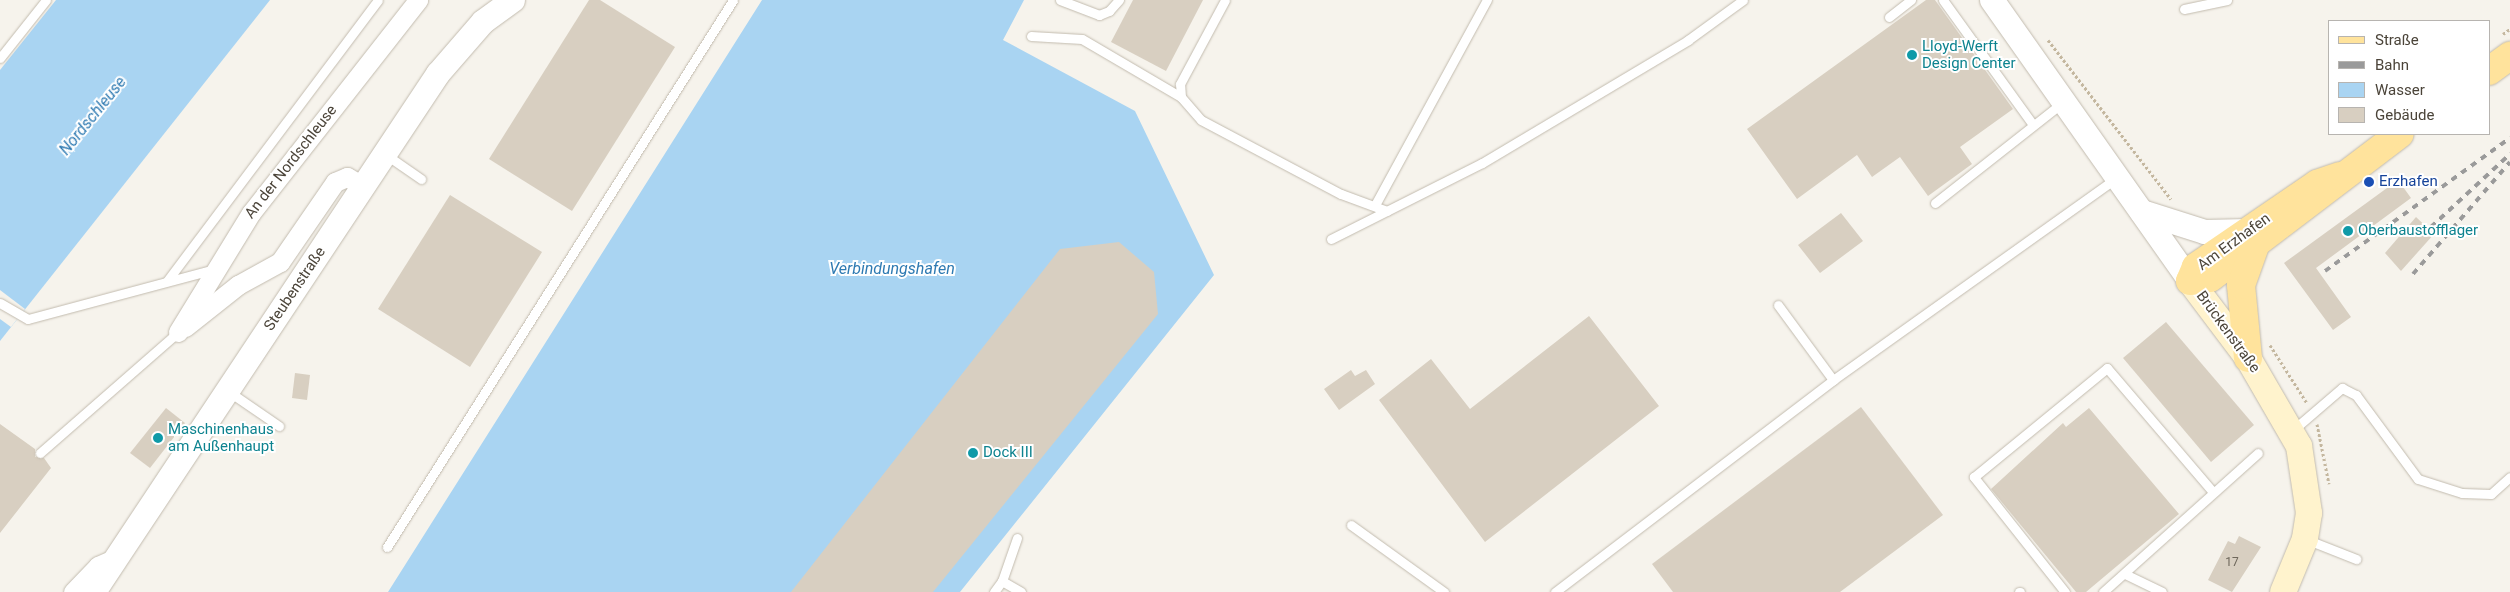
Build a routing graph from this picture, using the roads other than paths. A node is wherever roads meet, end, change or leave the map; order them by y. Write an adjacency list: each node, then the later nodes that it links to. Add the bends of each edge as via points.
1 (46, 0): 19 (lane)
2 (378, 0): 36 (lane)
3 (418, 0): 35 (street, An der Nordschleuse, via 251,212)
4 (513, 0): 25 (street, Steubenstraße, via 459,47)
5 (733, 0): 53 (lane)
6 (1060, 0): 7 (lane, via 1099,14 1109,12)
7 (1119, 0)
8 (1225, 0): 21 (lane, via 1180,84)
9 (1487, 0): 30 (lane)
10 (1743, 0): 31 (lane, via 1688,40 1508,148)
11 (1912, 0): 16 (lane)
12 (1943, 0): 23 (lane)
13 (1992, 0): 22 (street, Brückenstraße)
14 (2227, 0): 15 (lane)
15 (2184, 9)
16 (1889, 17)
17 (1031, 36): 21 (lane, via 1082,39)
18 (2510, 56): 20 (main road)
19 (0, 58)
20 (2490, 70)
21 (1181, 97): 30 (lane, via 1201,120 1341,194)
22 (2062, 103): 23 (lane); 27 (street, Brückenstraße)
23 (2034, 125): 29 (lane)
24 (2399, 135): 33 (main road, Am Erzhafen, via 2340,176 2317,184)
25 (384, 154): 26 (lane); 28 (street, Steubenstraße)
26 (421, 178)
27 (2116, 178): 32 (street, Brückenstraße); 42 (lane)
28 (363, 186): 40 (street, An der Nordschleuse, via 347,177 335,182 280,262 238,285); 43 (street, Steubenstraße)
29 (1935, 203)
30 (1375, 206): 31 (lane)
31 (1387, 211): 34 (lane)
32 (2142, 212): 33 (street, via 2205,232); 37 (street, Brückenstraße)
33 (2252, 237): 37 (main road, Am Erzhafen, via 2196,267); 41 (main road, via 2241,285)
34 (1331, 239)
35 (214, 269): 36 (lane); 40 (street, An der Nordschleuse)
36 (167, 281): 38 (lane, via 37,318 18,318)
37 (2190, 281): 41 (main road, Brückenstraße)
38 (0, 303)
39 (1778, 305): 42 (lane)
40 (178, 332): 46 (lane, An der Nordschleuse)
41 (2248, 358): 45 (main road, Brückenstraße)
42 (1833, 380): 63 (lane)
43 (227, 391): 44 (lane); 54 (street, Steubenstraße)
44 (279, 426)
45 (2293, 430): 48 (lane, via 2342,388 2356,395 2418,479 2462,493 2491,494); 52 (main road, Brückenstraße, via 2308,488)
46 (40, 452)
47 (2258, 452): 49 (lane)
48 (2510, 477)
49 (2212, 491): 56 (lane); 64 (lane, via 2107,368 1974,478)
50 (1351, 525): 62 (lane)
51 (1017, 538): 57 (lane)
52 (2305, 539): 55 (lane); 67 (main road, Brückenstraße)
53 (387, 547)
54 (117, 558): 58 (street, via 98,566); 59 (street, Steubenstraße)
55 (2356, 560)
56 (2125, 574): 65 (lane); 66 (lane)
57 (1002, 581): 60 (lane); 61 (lane)
58 (73, 592)
59 (94, 592)
60 (994, 592)
61 (1021, 592)
62 (1444, 592)
63 (1555, 592)
64 (2065, 592)
65 (2103, 592)
66 (2162, 592)
67 (2282, 592)

